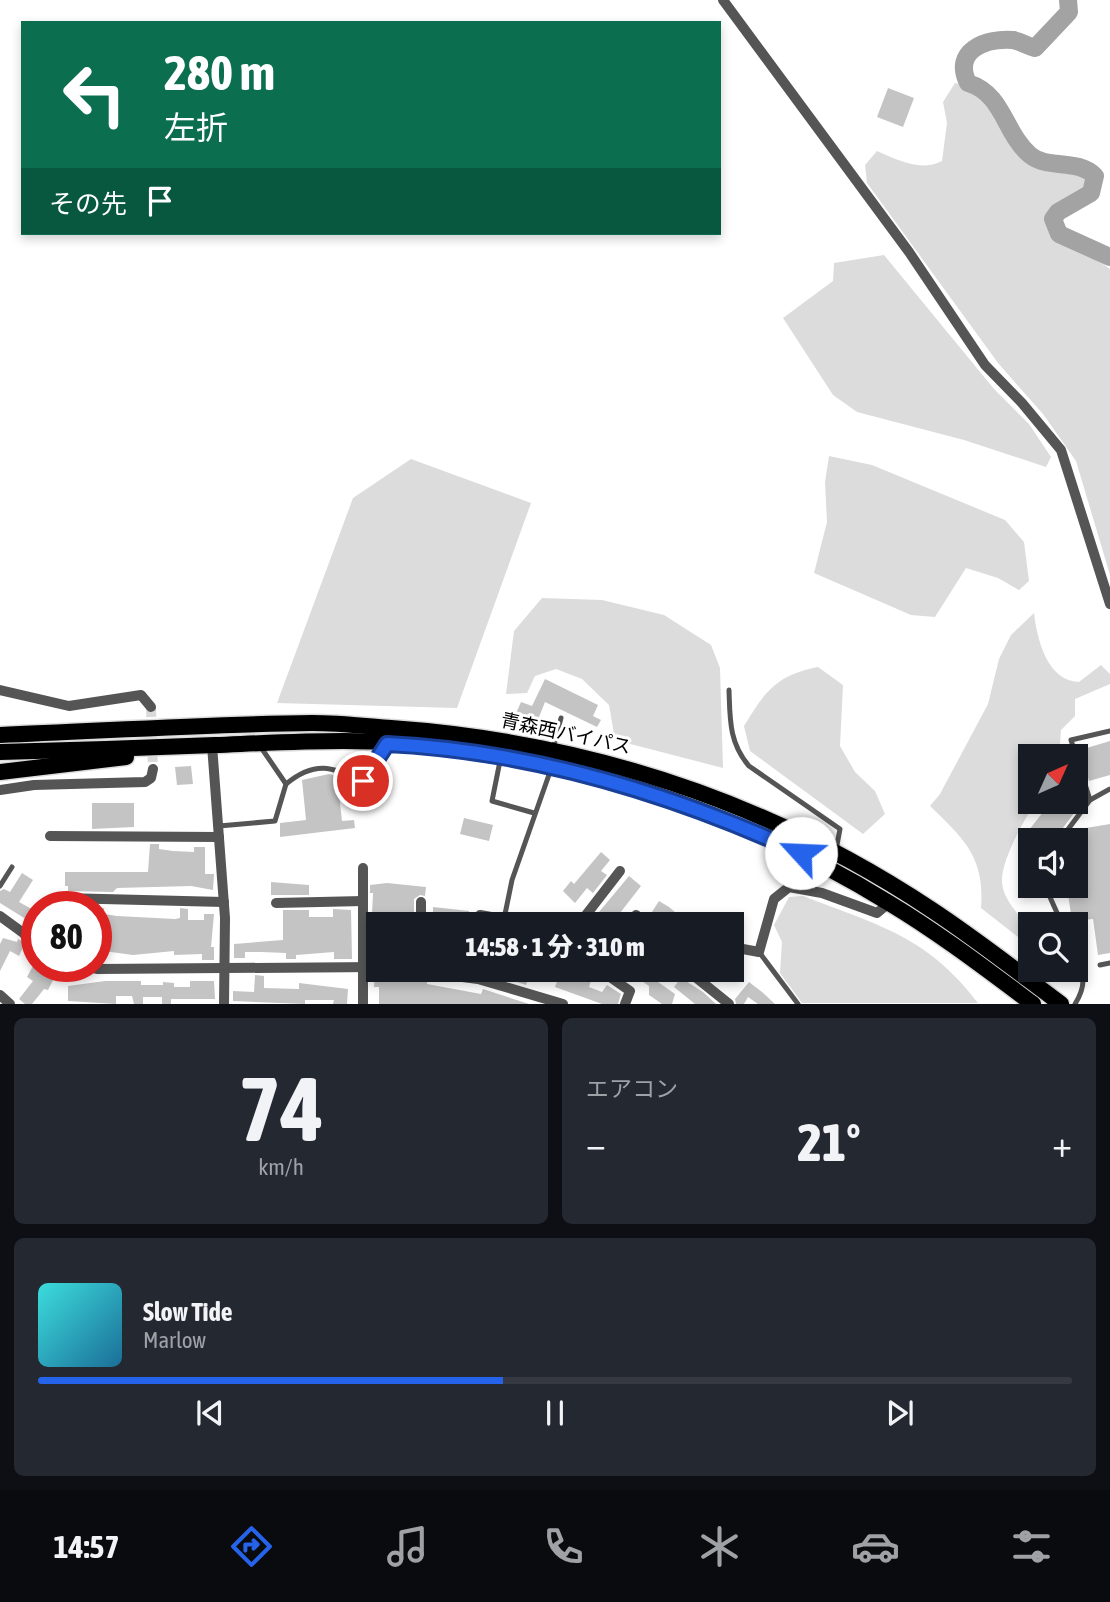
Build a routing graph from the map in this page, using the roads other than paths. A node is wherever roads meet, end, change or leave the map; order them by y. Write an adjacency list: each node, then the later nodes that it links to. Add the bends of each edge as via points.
1 (723, 0): 2 (street, via 922,270 985,366 1061,450)
2 (1110, 604)
3 (0, 690): 5 (street, via 69,706 141,695)
4 (729, 690): 27 (lane, via 731,737 737,753 840,828)
5 (151, 707)
6 (561, 718): 14 (lane)
7 (1110, 731): 22 (lane, via 1071,740)
8 (0, 735): 14 (highway, 青森西バイパス, via 314,723 448,732)
9 (258, 743): 10 (highway, 青森西バイパス); 11 (highway, 青森西バイパス); 19 (lane)
10 (387, 744): 13 (highway, 青森西バイパス, via 444,747); 19 (lane, via 363,781 335,767 302,771)
11 (212, 746): 12 (highway, 青森西バイパス); 15 (highway); 25 (street)
12 (0, 752)
13 (500, 757): 14 (highway, 青森西バイパス); 23 (lane, via 492,801)
14 (553, 757): 23 (lane); 27 (highway, 青森西バイパス, via 640,770 775,823); 37 (highway, 青森西バイパス, via 738,824 801,853)
15 (39, 769): 17 (highway); 18 (highway)
16 (153, 769): 21 (street, via 145,782)
17 (0, 772)
18 (0, 779)
19 (286, 784): 25 (lane, via 275,821)
20 (1110, 789): 22 (lane)
21 (0, 790)
22 (1090, 800): 24 (lane)
23 (534, 813): 39 (lane)
24 (1069, 828)
25 (219, 831): 26 (street); 34 (street)
26 (50, 836)
27 (835, 854): 63 (highway, 青森西バイパス, via 931,909)
28 (12, 867): 31 (lane)
29 (363, 869): 33 (street)
30 (620, 871): 40 (street)
31 (0, 886)
32 (112, 899): 34 (street)
33 (363, 901): 36 (street); 48 (street)
34 (224, 902): 47 (street)
35 (421, 902): 38 (street)
36 (276, 903)
37 (889, 903): 44 (street, via 877,914 822,893 789,887 774,900); 62 (highway, 青森西バイパス)
38 (421, 912)
39 (506, 912)
40 (588, 912)
41 (0, 916): 42 (street)
42 (21, 932)
43 (744, 949): 44 (street)
44 (760, 952): 61 (lane)
45 (1110, 963): 46 (lane)
46 (1100, 965)
47 (224, 967): 48 (street); 49 (street); 56 (street)
48 (363, 967): 57 (street)
49 (112, 969)
50 (501, 982): 58 (street)
51 (618, 982): 59 (street, via 630,990)
52 (702, 982): 60 (street)
53 (1084, 982): 64 (lane)
54 (0, 995): 55 (street)
55 (10, 1003)
56 (224, 1003)
57 (363, 1003)
58 (563, 1003)
59 (625, 1003)
60 (729, 1003)
61 (798, 1003)
62 (1033, 1003)
63 (1061, 1003)
64 (1075, 1003)

